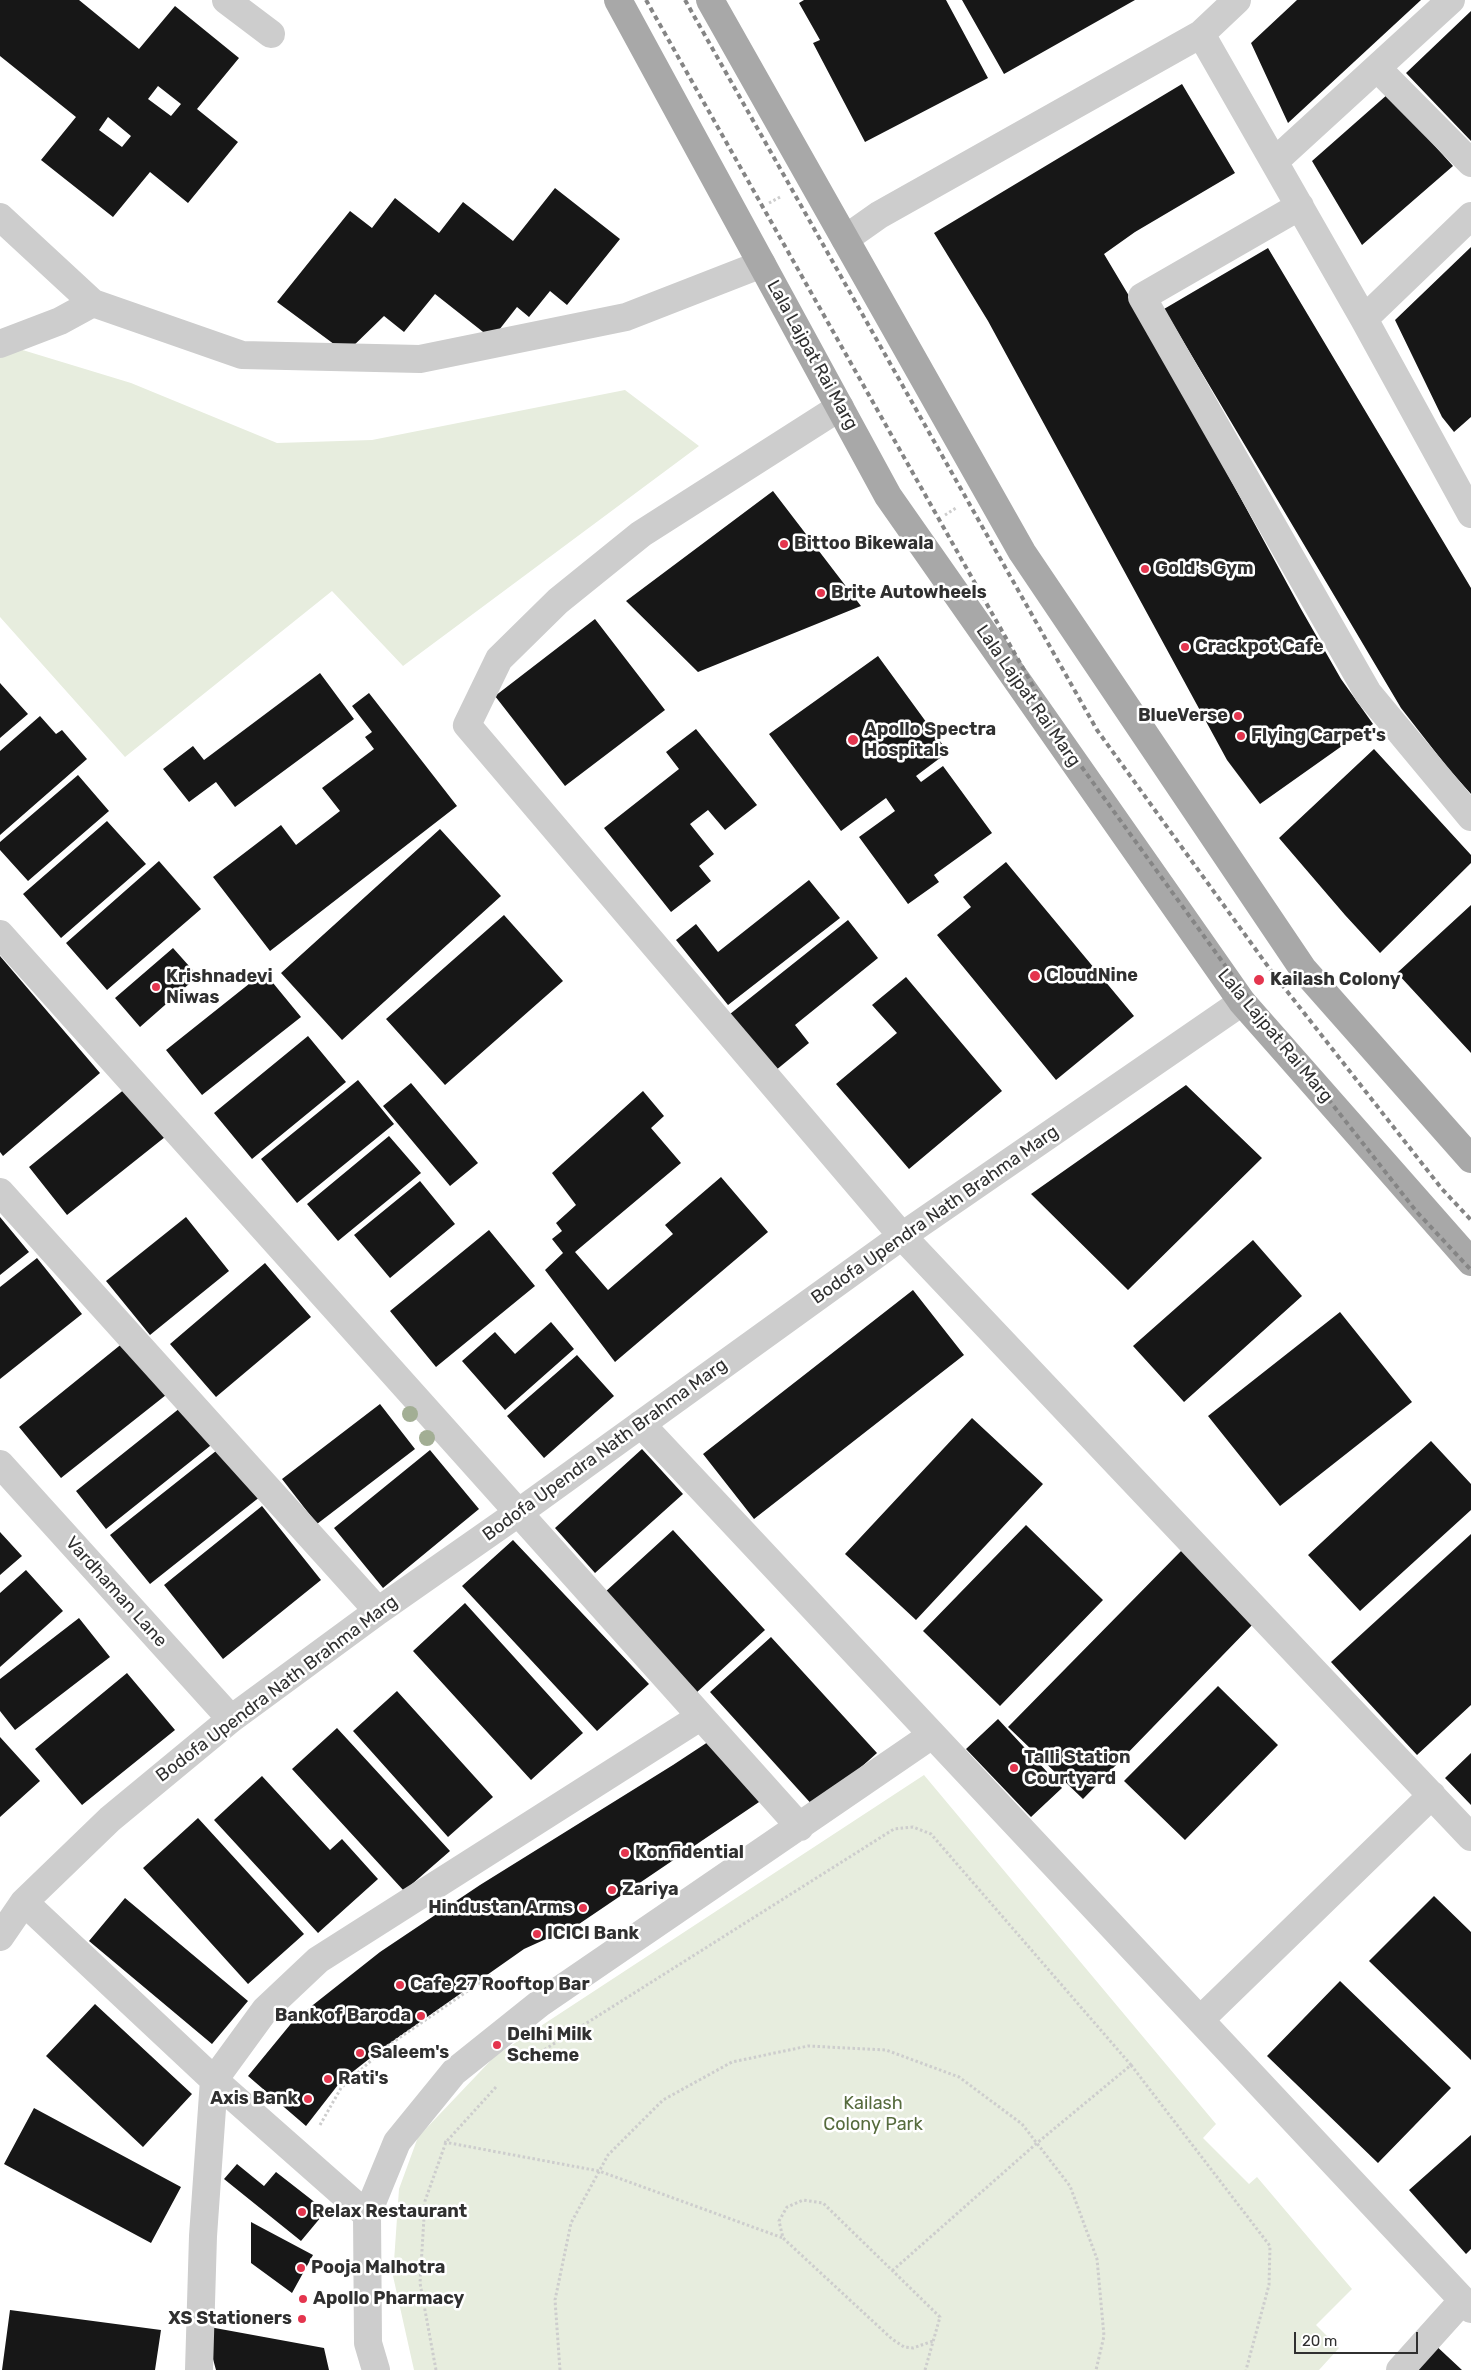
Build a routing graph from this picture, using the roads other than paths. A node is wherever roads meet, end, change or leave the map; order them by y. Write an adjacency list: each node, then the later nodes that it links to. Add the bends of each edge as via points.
1 (226, 0): 6 (street)
2 (618, 0): 15 (main road, Lala Lajpat Rai Marg)
3 (710, 0): 14 (main road)
4 (1236, 0): 7 (street)
5 (1451, 0): 8 (street)
6 (271, 34)
7 (1201, 34): 9 (street); 14 (street, via 879,215)
8 (1377, 68): 9 (street); 10 (street)
9 (1275, 161): 11 (street)
10 (1471, 164)
11 (1300, 206): 17 (street); 21 (street, via 1142,297 1368,692)
12 (1471, 216): 17 (street)
13 (0, 217): 16 (street)
14 (845, 239): 24 (main road, via 1022,552 1303,969)
15 (762, 264): 16 (street, via 626,317 420,359 242,354); 19 (main road, Lala Lajpat Rai Marg)
16 (93, 303): 18 (street)
17 (1364, 319): 20 (street)
18 (0, 344)
19 (840, 407): 23 (main road, Lala Lajpat Rai Marg, via 888,496); 26 (street, via 641,534 558,602 499,659 467,725)
20 (1471, 514)
21 (1471, 817)
22 (0, 934): 30 (street)
23 (1242, 1002): 26 (street, Bodofa Upendra Nath Brahma Marg); 27 (main road, Lala Lajpat Rai Marg)
24 (1471, 1158)
25 (0, 1192): 31 (street)
26 (902, 1236): 28 (street, Bodofa Upendra Nath Brahma Marg); 35 (street)
27 (1471, 1262)
28 (641, 1424): 30 (street, Bodofa Upendra Nath Brahma Marg); 34 (street)
29 (0, 1464): 33 (street, Vardhaman Lane)
30 (518, 1513): 31 (street, Bodofa Upendra Nath Brahma Marg); 32 (street)
31 (378, 1611): 33 (street, Bodofa Upendra Nath Brahma Marg)
32 (700, 1717): 36 (street); 41 (street, via 318,1960 265,2010)
33 (231, 1719): 38 (street, Bodofa Upendra Nath Brahma Marg, via 110,1819)
34 (932, 1735): 36 (street); 40 (street)
35 (1432, 1795): 37 (street); 40 (street)
36 (800, 1828): 42 (street, via 539,2004 454,2072 397,2142)
37 (1471, 1837)
38 (24, 1902): 39 (street, Bodofa Upendra Nath Brahma Marg); 41 (street)
39 (0, 1937)
40 (1200, 2020): 43 (street)
41 (214, 2080): 42 (street); 44 (street, via 202,2236)
42 (367, 2215): 45 (street, via 368,2343)
43 (1467, 2304): 46 (street)
44 (199, 2370)
45 (376, 2370)
46 (1400, 2370)

